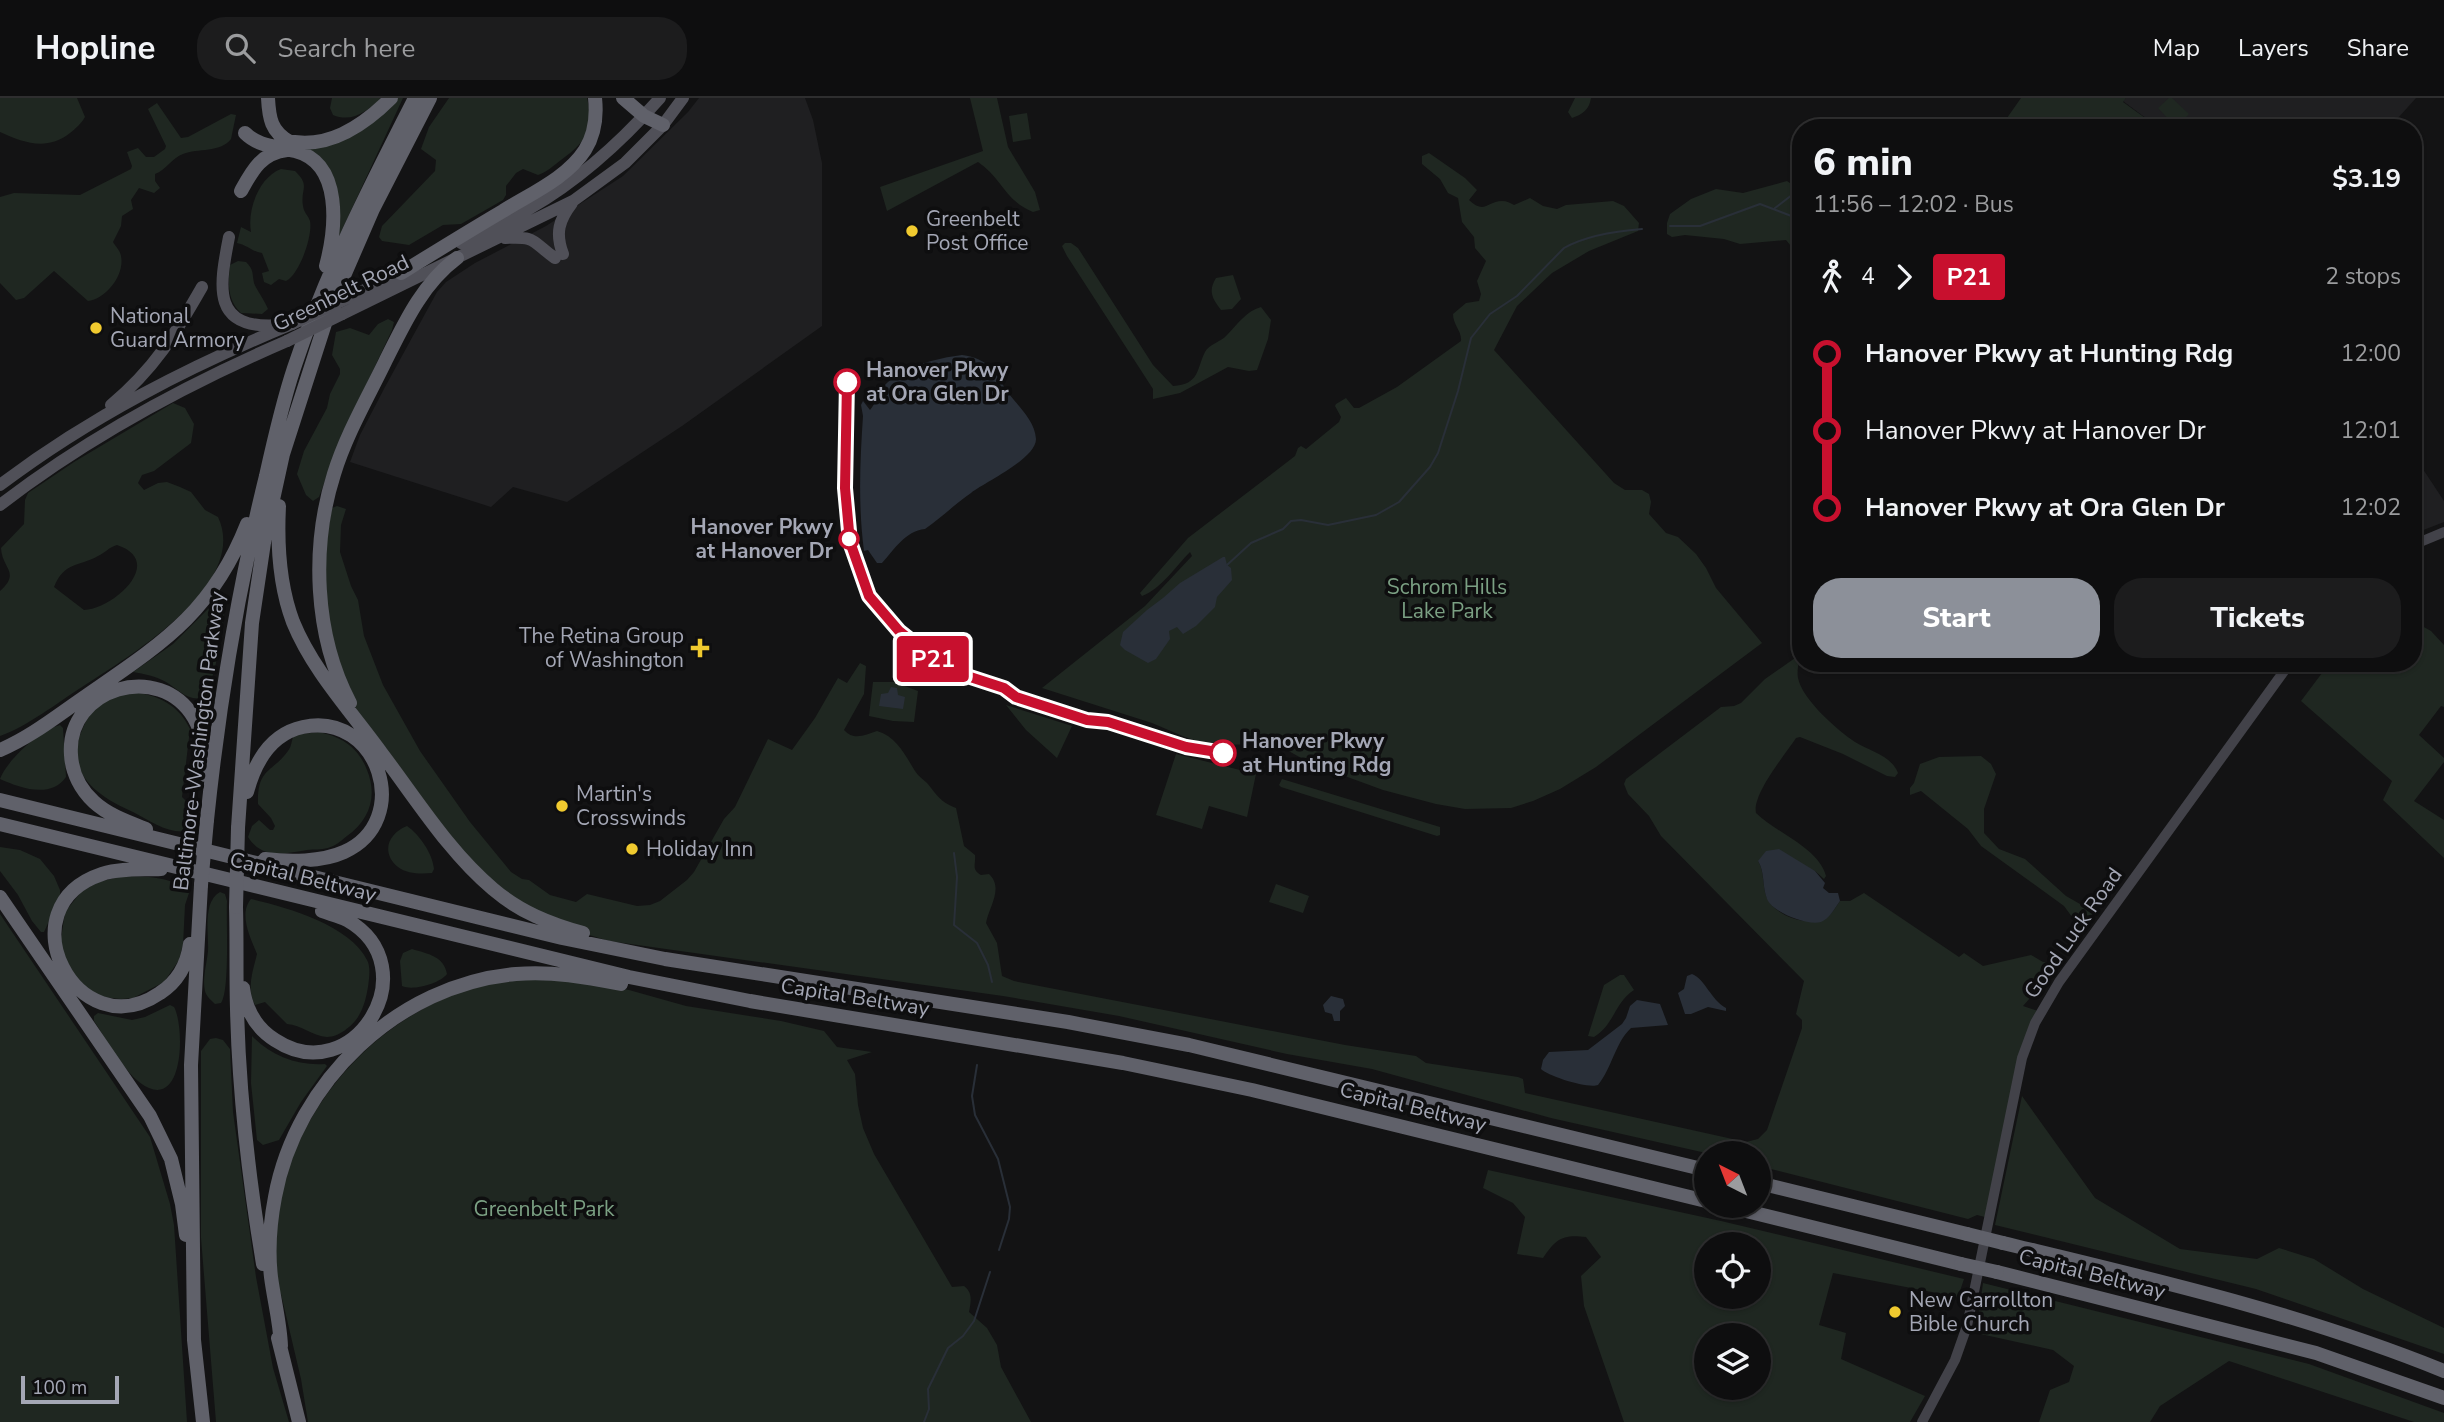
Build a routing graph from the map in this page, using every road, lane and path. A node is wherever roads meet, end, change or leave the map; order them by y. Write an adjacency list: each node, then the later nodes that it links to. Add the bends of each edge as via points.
1 (268, 98): 12 (highway, via 272,125)
2 (391, 98): 12 (highway, via 365,122 341,135)
3 (415, 98): 22 (highway, Baltimore-Washington Parkway, via 360,205)
4 (430, 98): 13 (highway, Baltimore-Washington Parkway)
5 (436, 98): 13 (highway)
6 (595, 98): 19 (highway, via 592,137 572,165)
7 (623, 98): 10 (highway)
8 (637, 98): 10 (highway)
9 (683, 98): 11 (main road, Greenbelt Road)
10 (651, 108): 11 (highway); 19 (main road, Greenbelt Road, via 588,169 558,191)
11 (663, 125): 15 (main road, Greenbelt Road, via 625,163)
12 (293, 146): 14 (highway, via 260,161); 22 (highway, via 324,172 332,207 329,255)
13 (402, 153): 25 (highway, Baltimore-Washington Parkway, via 330,308)
14 (241, 191)
15 (573, 201): 17 (main road, Greenbelt Road); 17 (main road, via 558,229 559,256 524,236)
16 (229, 237): 21 (main road, via 221,292 228,308 245,323)
17 (498, 238): 18 (main road, Greenbelt Road)
18 (457, 258): 27 (main road, Greenbelt Road, bridge, via 137,414); 31 (highway, via 432,279 400,331 344,446 323,521 321,595 328,639 348,699)
19 (401, 273): 21 (main road, Greenbelt Road, bridge)
20 (202, 287): 24 (main road, via 158,360)
21 (292, 324): 24 (main road, Greenbelt Road, via 199,364)
22 (303, 341): 23 (highway, Baltimore-Washington Parkway)
23 (277, 422): 32 (highway, via 240,541 193,614 150,651); 35 (highway, Baltimore-Washington Parkway, via 234,621)
24 (90, 423): 26 (main road, Greenbelt Road)
25 (290, 436): 31 (highway, via 278,526 284,593 313,660); 34 (highway, Baltimore-Washington Parkway, via 258,579)
26 (0, 485)
27 (0, 505)
28 (2444, 532): 29 (main road)
29 (2422, 541)
30 (2283, 672): 58 (main road, Good Luck Road, via 2059,982 2035,1023 2017,1077 1967,1326)
31 (370, 737): 45 (highway, via 459,855 495,890 547,923)
32 (0, 750)
33 (0, 800): 37 (highway, Capital Beltway)
34 (240, 813): 38 (highway, via 257,762 272,743 296,728 320,725 352,735 368,750 381,774 382,798 376,821 365,837 345,852 326,858 281,860); 46 (highway, Baltimore-Washington Parkway, bridge)
35 (208, 816): 37 (highway, via 201,736 180,701 156,688 131,686 106,693 87,709 74,732 71,751 82,788 111,814); 40 (highway, Baltimore-Washington Parkway, bridge)
36 (0, 824): 39 (highway, Capital Beltway)
37 (179, 844): 38 (highway, Capital Beltway)
38 (216, 854): 45 (highway, Capital Beltway)
39 (181, 869): 40 (highway, via 117,870 75,889 61,910 54,937 63,972 78,989 97,1000 124,1005 146,1001 165,990 187,958); 41 (highway, Capital Beltway)
40 (201, 885): 52 (highway, Baltimore-Washington Parkway, via 191,1065)
41 (255, 887): 46 (highway, via 345,919 360,931 380,959 380,1003 368,1024 339,1047 317,1053 294,1049 270,1037 252,1018); 47 (highway, Capital Beltway)
42 (0, 897): 44 (highway)
43 (0, 905): 44 (highway)
44 (27, 940): 52 (highway, via 150,1116 171,1159 182,1204)
45 (665, 959): 48 (highway, Capital Beltway, via 1189,1045)
46 (238, 962): 53 (highway, Baltimore-Washington Parkway, via 247,1154 265,1276)
47 (750, 1001): 50 (highway, Capital Beltway, via 1193,1077); 53 (highway, via 567,974 529,973 457,987 390,1021 351,1054 323,1087 303,1117 282,1170 270,1243)
48 (1694, 1167)
49 (1771, 1186): 54 (highway, Capital Beltway, bridge, via 2270,1310)
50 (1694, 1198)
51 (1771, 1217): 55 (highway, Capital Beltway, bridge, via 2316,1353)
52 (194, 1340): 56 (highway, Baltimore-Washington Parkway)
53 (281, 1346): 57 (highway, Baltimore-Washington Parkway)
54 (2444, 1371)
55 (2444, 1398)
56 (203, 1422)
57 (299, 1422)
58 (1923, 1422)

